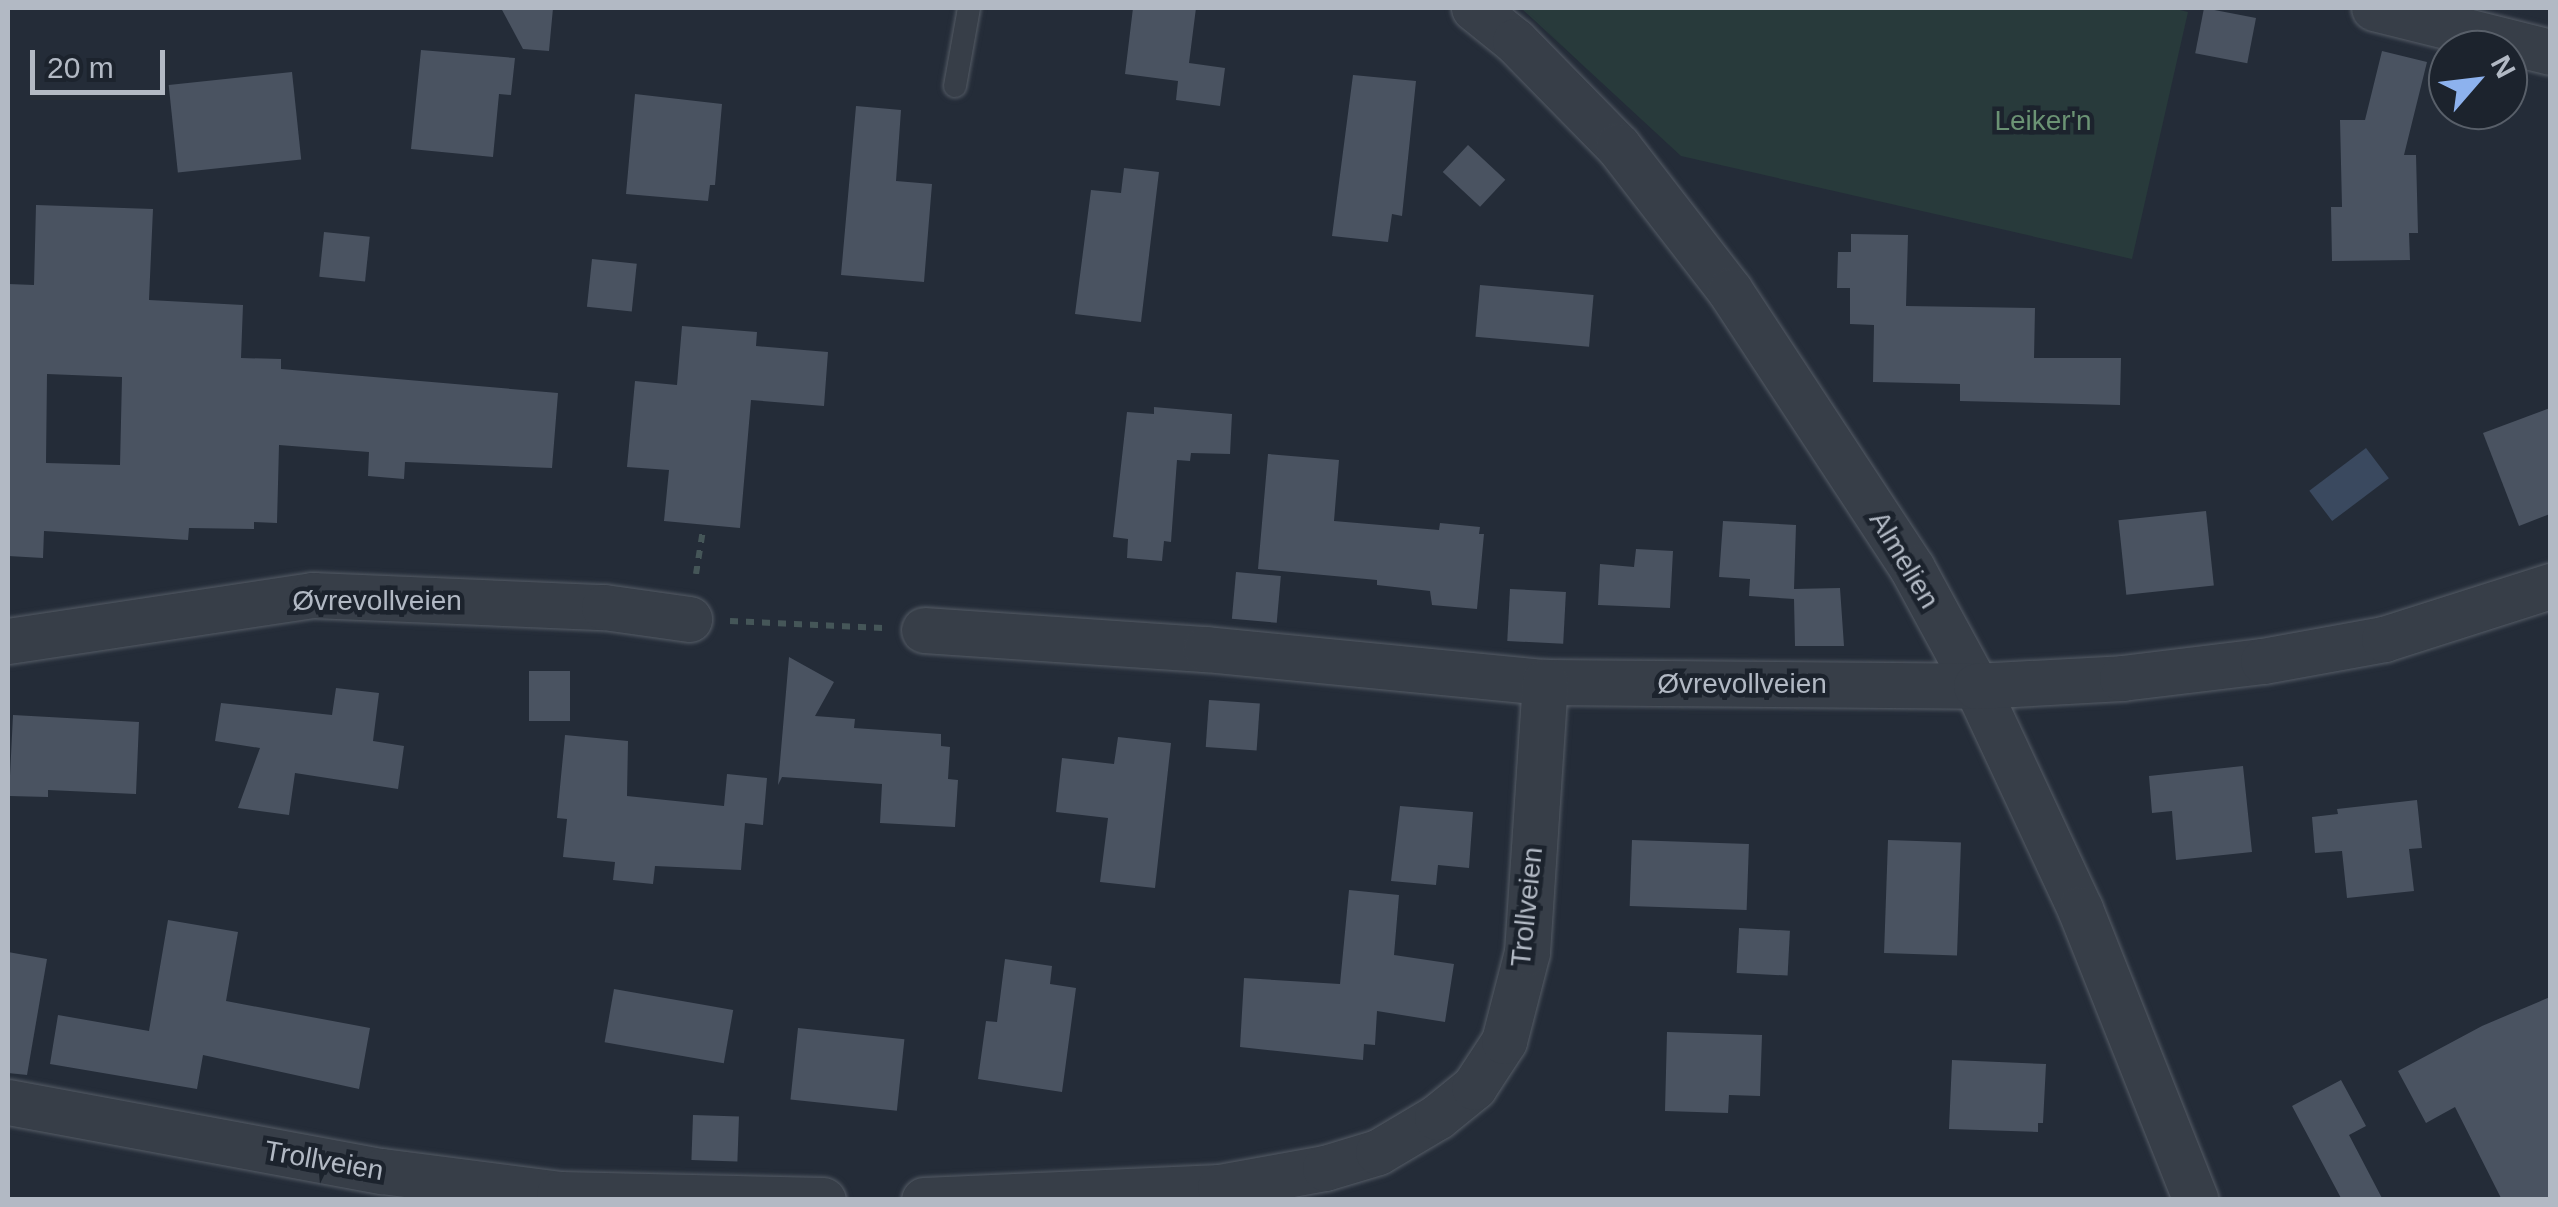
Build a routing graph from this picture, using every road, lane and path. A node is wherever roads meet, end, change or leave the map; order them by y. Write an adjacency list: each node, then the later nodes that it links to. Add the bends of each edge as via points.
1 (970, 8): 5 (lane)
2 (1474, 8): 11 (street, Almelien, via 1618,146 1730,291 1912,568)
3 (2374, 8): 4 (street)
4 (2550, 52)
5 (955, 86)
6 (2550, 586): 11 (street, Øvrevollveien, via 2384,639 2263,661)
7 (688, 619): 8 (path); 9 (street, Øvrevollveien, via 604,606 313,595)
8 (924, 630): 10 (street, Øvrevollveien)
9 (8, 640)
10 (1545, 682): 11 (street, Øvrevollveien); 14 (street, Trollveien, via 1528,952 1504,1041 1474,1087 1378,1152 1324,1168 1220,1187)
11 (1976, 686): 15 (street, Almelien, via 2080,909)
12 (8, 1102): 13 (street, Trollveien, via 382,1171 559,1194)
13 (823, 1200)
14 (924, 1200)
15 (2196, 1200)

